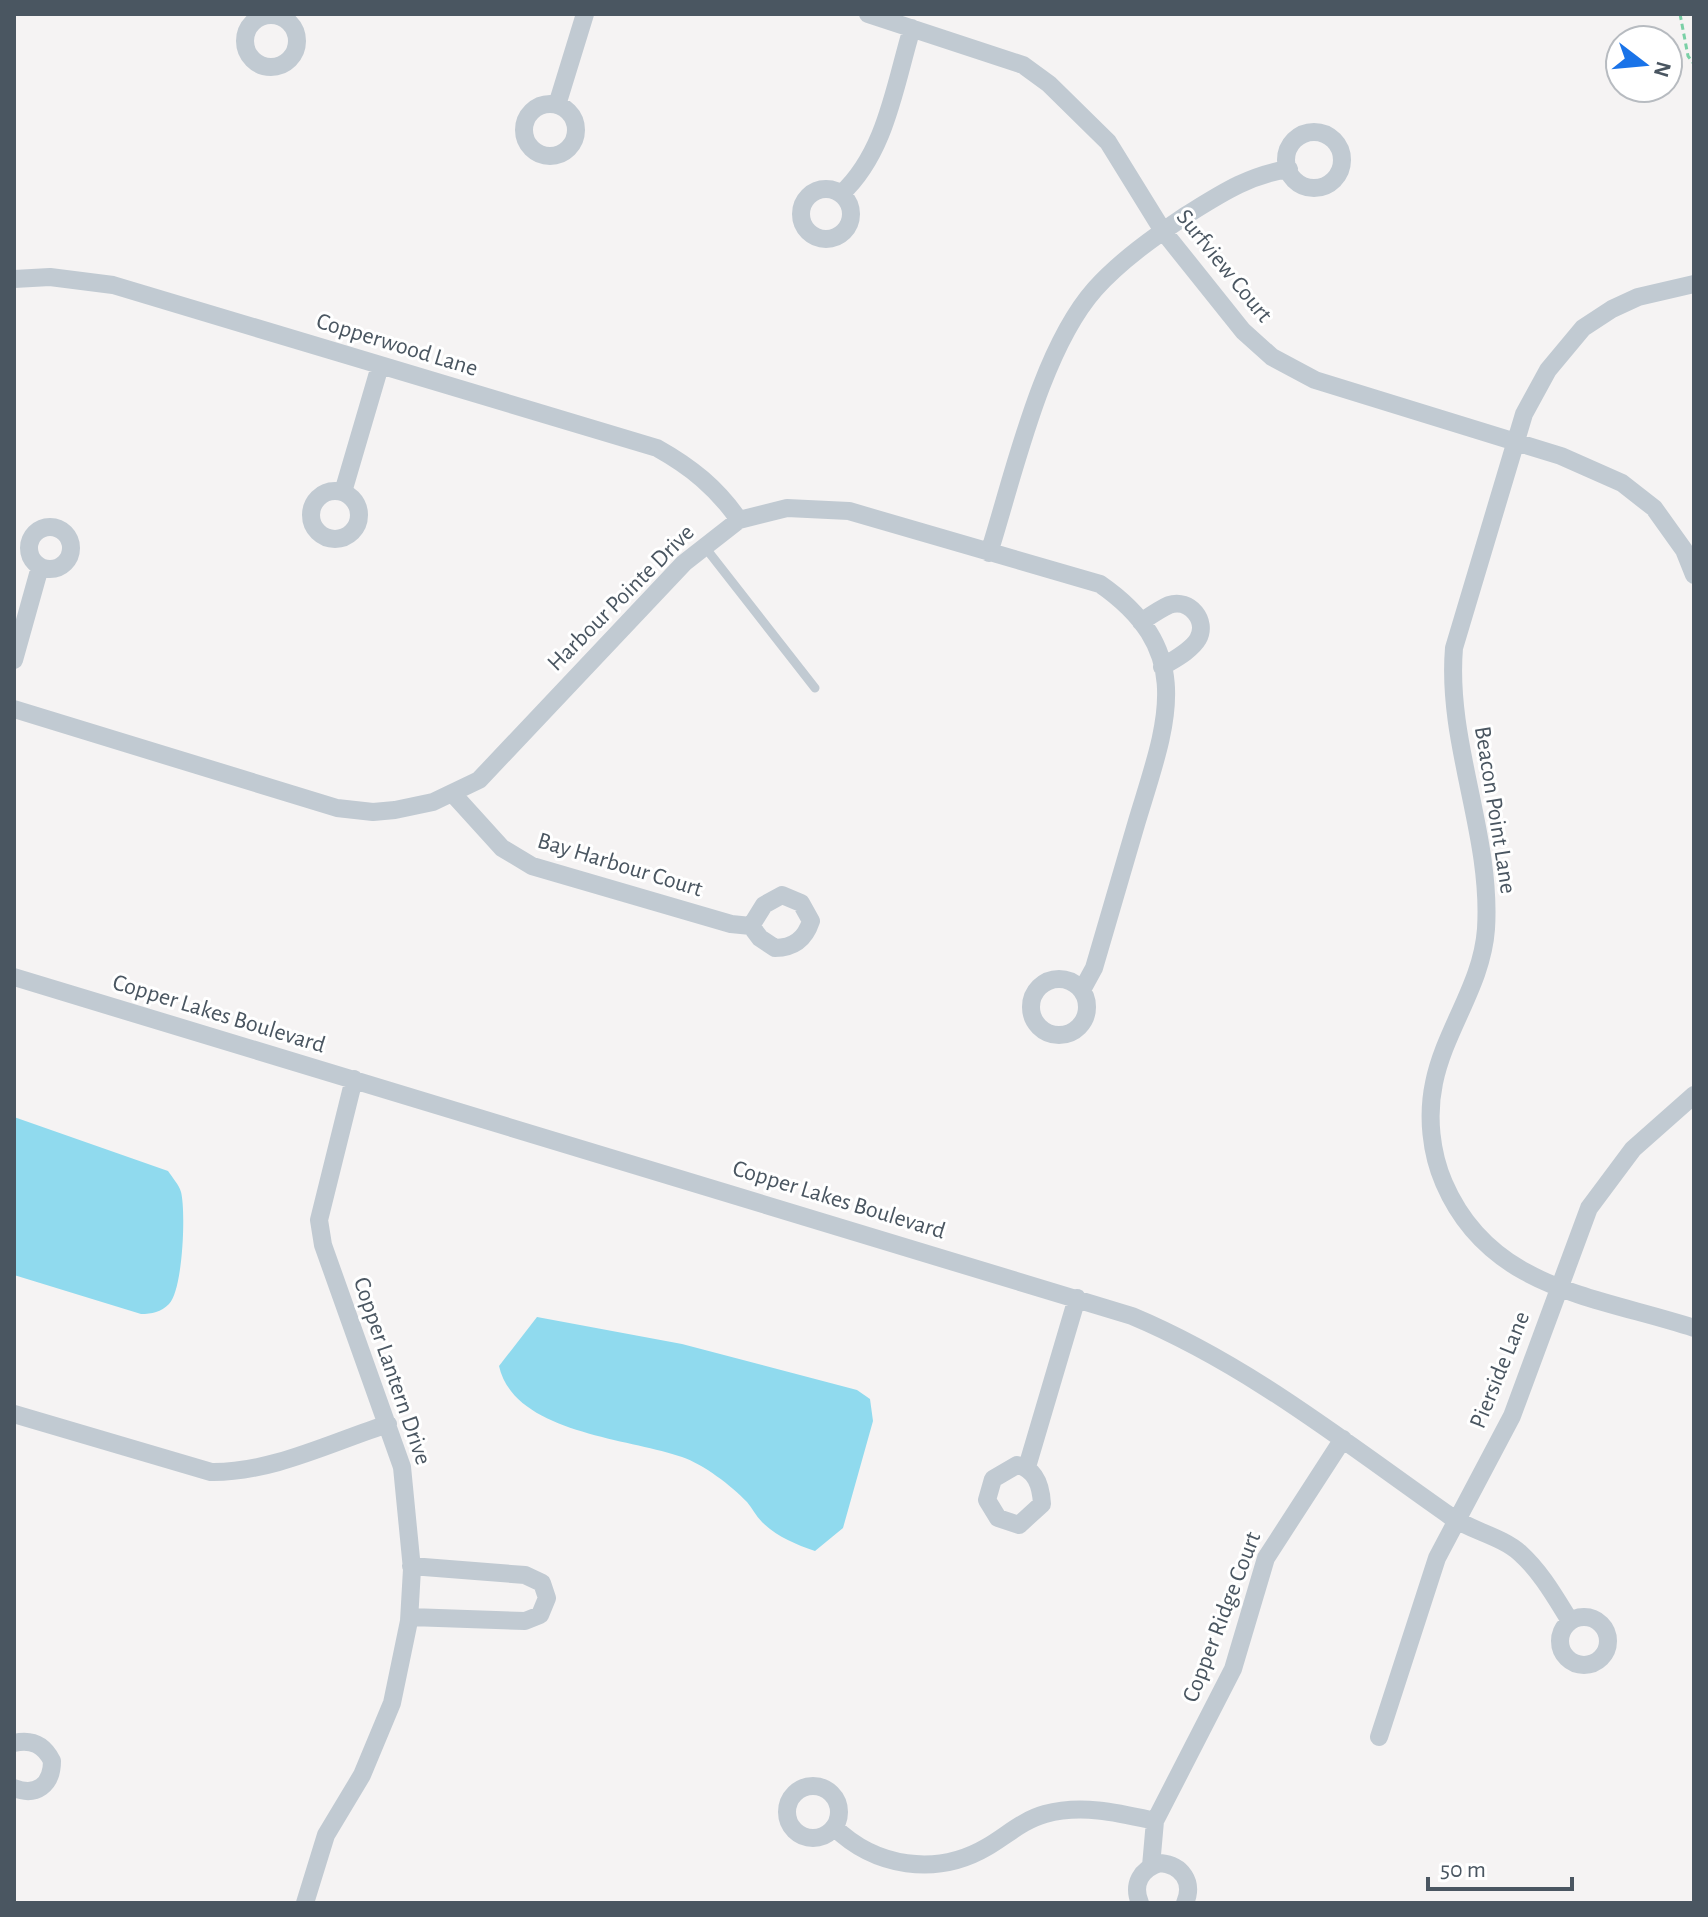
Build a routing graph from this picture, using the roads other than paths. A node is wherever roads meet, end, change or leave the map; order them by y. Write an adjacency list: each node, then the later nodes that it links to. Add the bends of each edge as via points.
1 (585, 14): 4 (street)
2 (868, 14): 3 (street, Surfview Court)
3 (912, 28): 6 (street, via 872,154 861,176); 7 (street, Surfview Court, via 1023,65 1049,84 1108,142)
4 (557, 105)
5 (1289, 169): 7 (street, via 1243,180)
6 (841, 194)
7 (1163, 231): 11 (street, Surfview Court, via 1243,331 1272,357 1315,380); 15 (street, via 1094,290 1064,337 1041,390)
8 (14, 279): 10 (street, Copperwood Lane, via 50,277 113,285)
9 (1694, 284): 11 (street, Beacon Point Lane, via 1638,297 1583,328 1533,394)
10 (380, 366): 12 (street); 13 (street, Copperwood Lane, via 657,448 689,466)
11 (1515, 443): 17 (street, Surfview Court, via 1583,465 1639,495 1670,528); 29 (street, Beacon Point Lane, via 1454,648 1452,676 1476,812 1486,932 1472,987 1434,1082 1431,1132 1440,1173 1468,1227 1499,1258)
12 (343, 492)
13 (739, 520): 14 (street, Harbour Pointe Drive); 15 (street, Harbour Pointe Drive, via 787,508 849,511)
14 (704, 545): 21 (lane); 23 (street, Harbour Pointe Drive, via 479,780)
15 (989, 553): 18 (street, Harbour Pointe Drive, via 1100,584)
16 (40, 567): 19 (street)
17 (1694, 575)
18 (1141, 622): 20 (street, Harbour Pointe Drive); 20 (street, via 1178,603 1199,616 1195,644)
19 (14, 660)
20 (1162, 667): 26 (street, Harbour Pointe Drive, via 1167,714 1161,740 1094,968)
21 (815, 688)
22 (14, 709): 23 (street, Harbour Pointe Drive, via 337,808 395,810)
23 (453, 794): 24 (street, Bay Harbour Court, via 502,848 532,866)
24 (751, 926)
25 (14, 977): 27 (street, Copper Lakes Boulevard)
26 (1082, 990)
27 (354, 1079): 30 (street, Copper Lakes Boulevard); 33 (street, Copper Lantern Drive, via 319,1220 323,1245)
28 (1694, 1095): 29 (street, Pierside Lane, via 1614,1170 1589,1208)
29 (1557, 1289): 31 (street, Beacon Point Lane); 36 (street, Pierside Lane, via 1512,1416)
30 (1077, 1298): 34 (street, Copper Lakes Boulevard, via 1185,1338); 35 (street)
31 (1694, 1328)
32 (14, 1414): 33 (street, via 211,1472 268,1464)
33 (388, 1424): 37 (street, Copper Lantern Drive, via 402,1467)
34 (1343, 1439): 36 (street, Copper Lakes Boulevard); 43 (street, Copper Ridge Court, via 1266,1558 1233,1669)
35 (1027, 1467)
36 (1455, 1520): 39 (street, Copper Lakes Boulevard, via 1516,1549); 40 (street, Pierside Lane, via 1437,1558)
37 (411, 1566): 38 (street, Copper Lantern Drive); 38 (street, via 525,1575 542,1583 547,1598 540,1615 525,1621)
38 (410, 1617): 46 (street, Copper Lantern Drive, via 392,1703 362,1775 326,1835)
39 (1570, 1621)
40 (1379, 1737)
41 (14, 1743): 42 (street, via 38,1744 52,1761 52,1773 38,1791)
42 (14, 1788)
43 (1155, 1821): 44 (street, via 1094,1809 1044,1814 985,1848 936,1864 909,1864 865,1853); 45 (street, Copper Ridge Court)
44 (834, 1827)
45 (1151, 1866): 47 (street, Copper Ridge Court, via 1138,1879); 48 (street, via 1169,1864 1184,1874 1189,1892)
46 (305, 1903)
47 (1140, 1903)
48 (1185, 1903)

